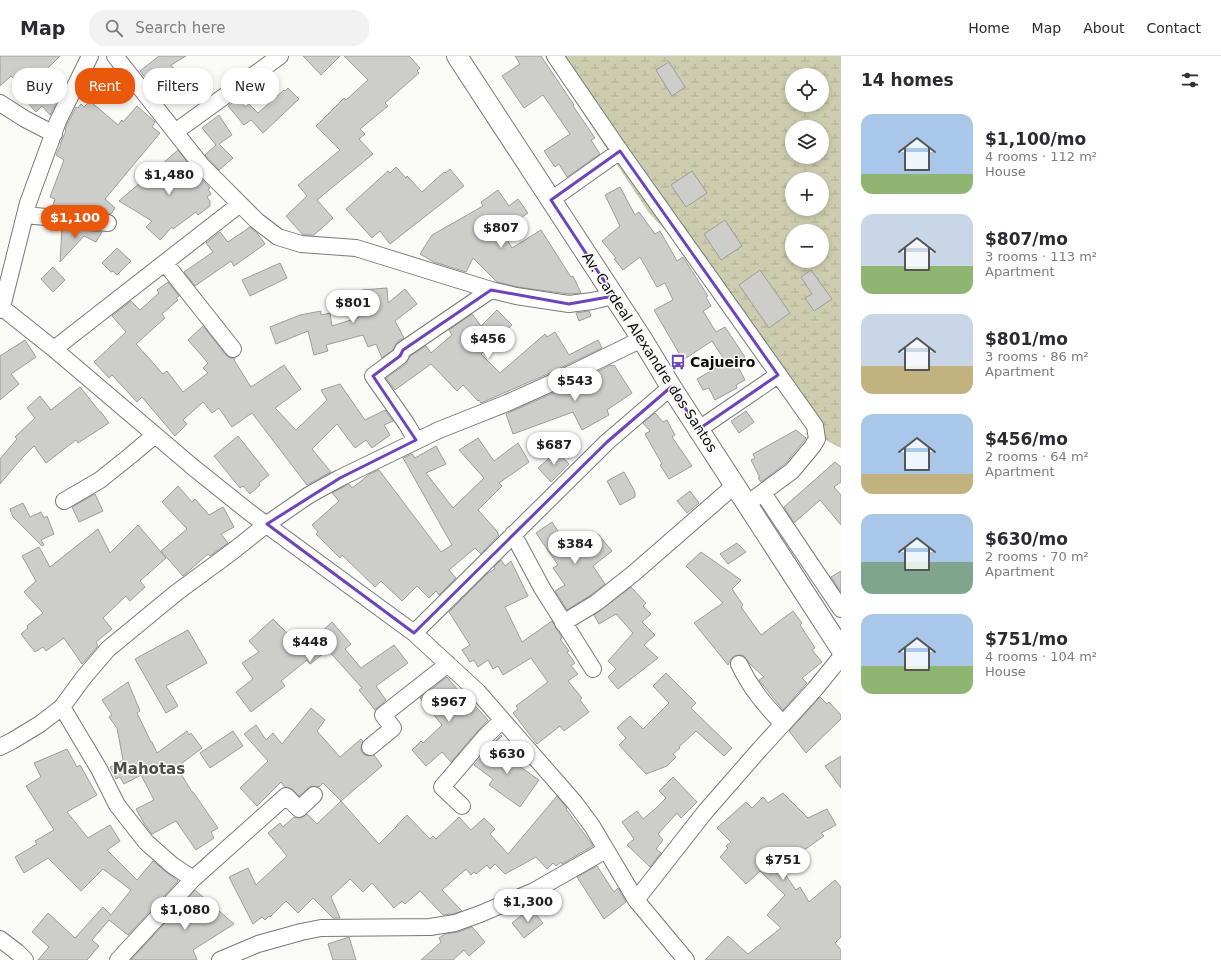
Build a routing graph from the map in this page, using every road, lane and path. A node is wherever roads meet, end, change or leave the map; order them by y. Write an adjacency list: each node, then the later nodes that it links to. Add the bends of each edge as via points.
1 (90, 56): 8 (street)
2 (115, 56): 7 (street)
3 (280, 56): 7 (street)
4 (457, 56): 10 (street, Av. Cardeal Alexandre dos Santos)
5 (555, 56): 9 (street)
6 (0, 103): 8 (street)
7 (175, 132): 11 (street, via 202,166)
8 (54, 134): 12 (street)
9 (620, 151): 10 (street); 21 (street)
10 (551, 200): 16 (street, Av. Cardeal Alexandre dos Santos)
11 (240, 204): 14 (street); 15 (street, via 256,221 278,237 302,244 356,248)
12 (25, 215): 13 (street); 17 (street)
13 (108, 223)
14 (165, 263): 19 (street); 20 (street)
15 (491, 290): 16 (street, via 570,304); 25 (street, via 403,350 400,356 373,376)
16 (614, 296): 18 (street, Av. Cardeal Alexandre dos Santos)
17 (1, 308): 19 (street)
18 (642, 339): 22 (street, Av. Cardeal Alexandre dos Santos); 25 (street, via 535,391)
19 (54, 349): 24 (street)
20 (233, 349)
21 (778, 375): 23 (street); 27 (street, via 815,426 817,439 792,471)
22 (671, 387): 23 (street, Av. Cardeal Alexandre dos Santos); 31 (street, via 607,442)
23 (699, 429): 26 (street, Av. Cardeal Alexandre dos Santos)
24 (155, 435): 28 (street, via 100,480); 30 (street)
25 (416, 440): 30 (street, via 340,478)
26 (735, 484): 29 (street, Av. Cardeal Alexandre dos Santos); 33 (street, via 634,573 596,603)
27 (763, 493): 29 (street); 32 (street)
28 (64, 501)
29 (747, 504): 34 (street, Av. Cardeal Alexandre dos Santos)
30 (267, 524): 35 (street); 41 (street, via 108,649)
31 (513, 534): 33 (street); 35 (street)
32 (841, 609)
33 (563, 623): 40 (street)
34 (835, 625): 36 (street, Av. Cardeal Alexandre dos Santos)
35 (414, 633): 38 (street)
36 (841, 649)
37 (841, 657): 43 (street)
38 (448, 664): 42 (street, via 478,692); 45 (street, via 383,714 393,728)
39 (738, 664): 43 (street, via 755,693)
40 (593, 670)
41 (62, 707): 44 (street, via 40,724); 49 (street, via 117,804 146,842)
42 (502, 720): 47 (street, via 442,788); 48 (street, via 575,803)
43 (783, 724): 50 (street, via 705,812)
44 (0, 747)
45 (370, 747)
46 (314, 795): 49 (street, via 299,809 286,796)
47 (462, 806)
48 (606, 850): 50 (street); 54 (street, via 534,891 455,923 430,927 308,930 258,944)
49 (193, 879): 53 (street)
50 (636, 900): 55 (street)
51 (0, 939): 52 (street)
52 (25, 960)
53 (118, 960)
54 (220, 960)
55 (686, 960)

